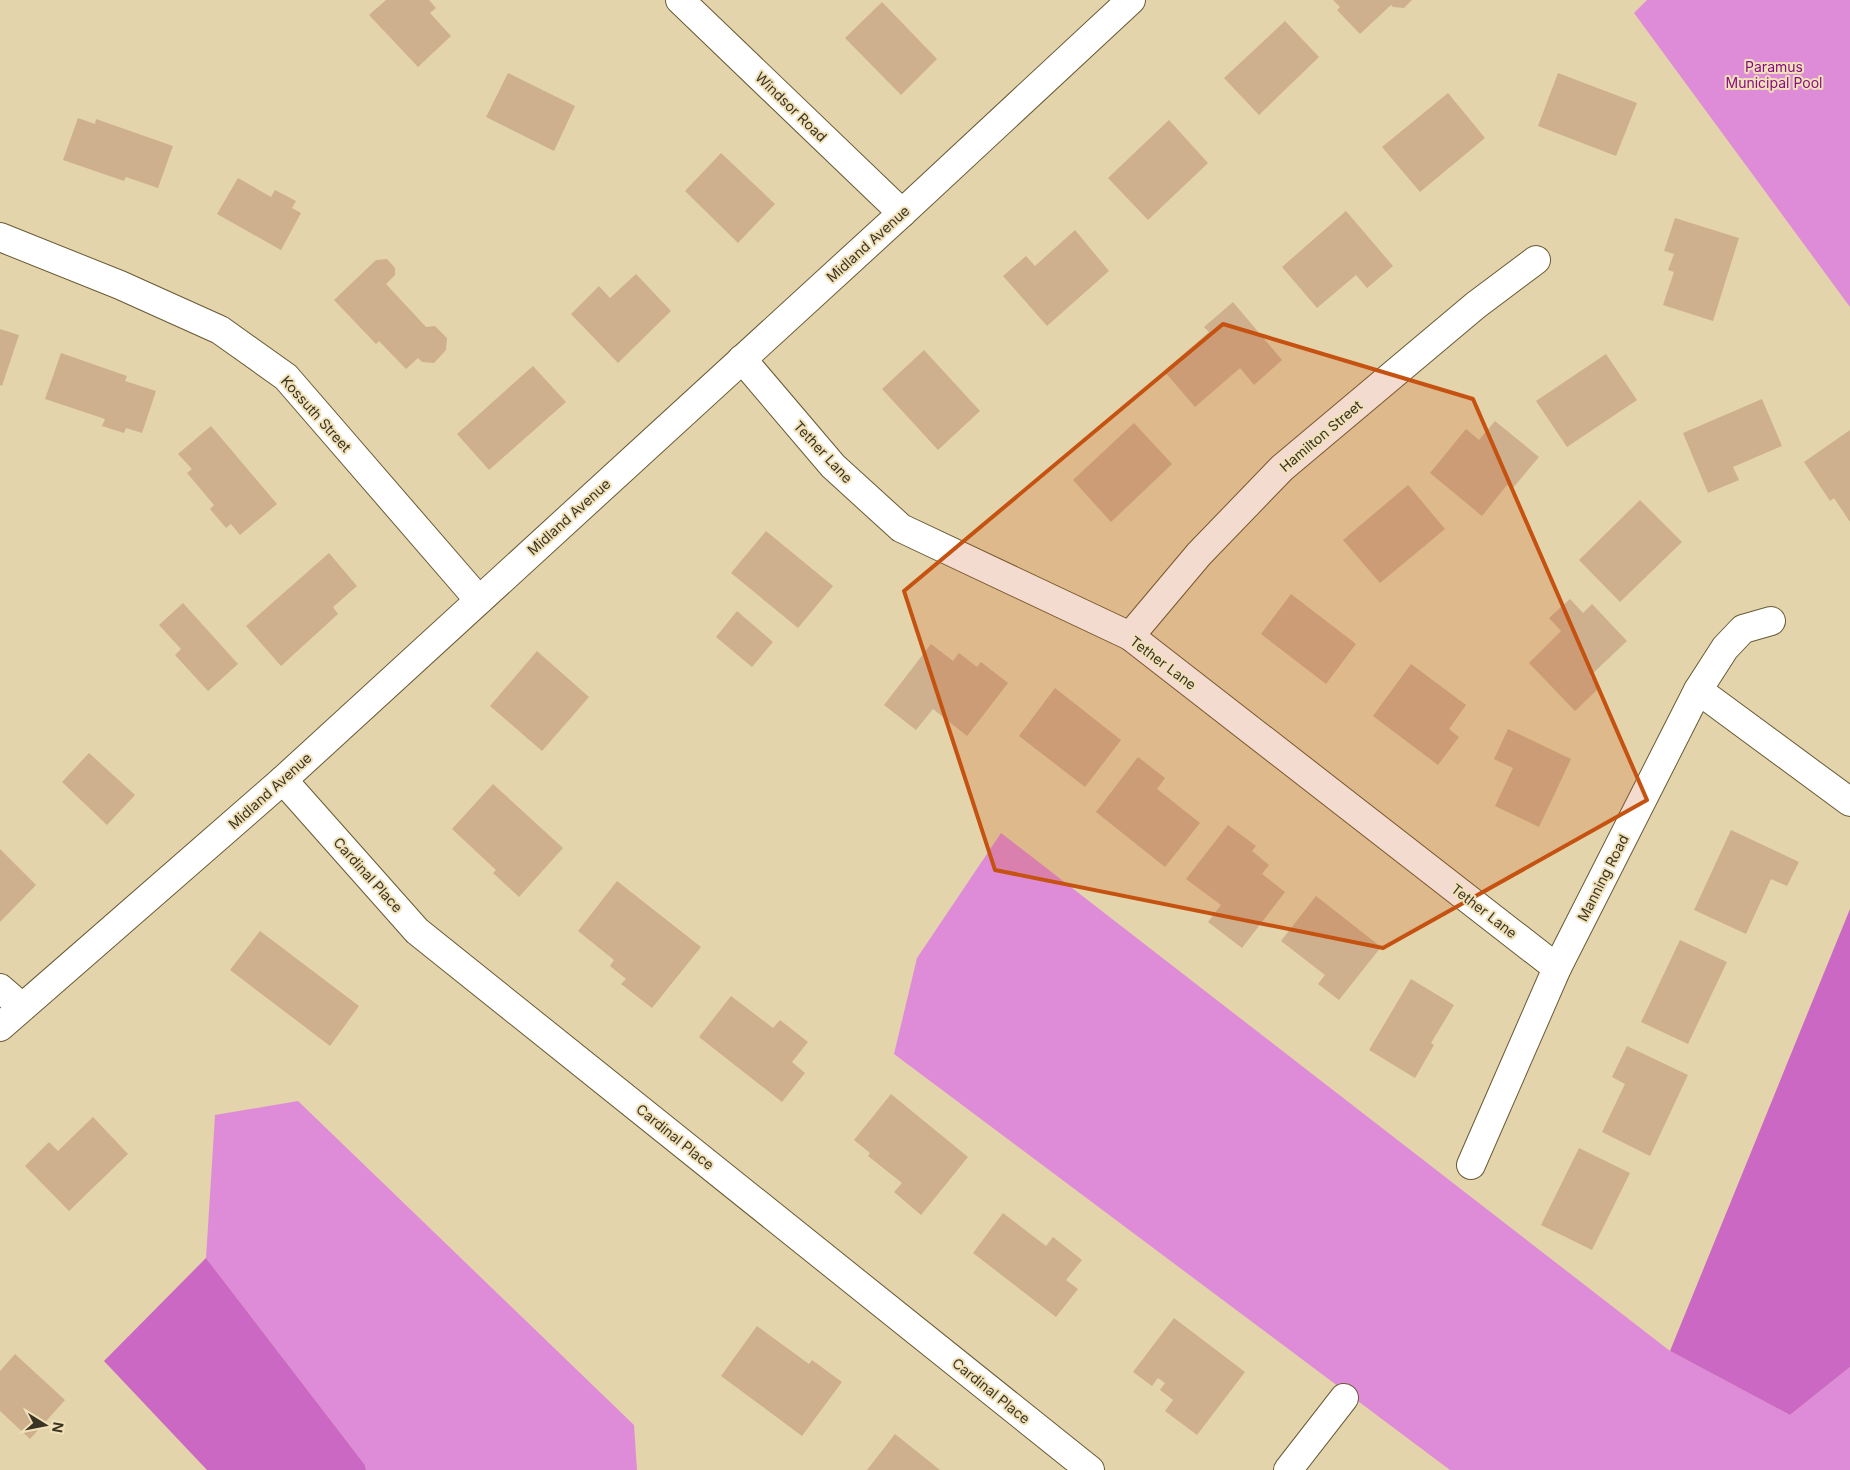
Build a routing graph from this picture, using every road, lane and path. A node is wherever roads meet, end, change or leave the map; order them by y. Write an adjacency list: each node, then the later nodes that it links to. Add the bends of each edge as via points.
1 (680, 0): 3 (street, Windsor Road)
2 (1131, 0): 3 (street, Midland Avenue)
3 (902, 214): 6 (street, Midland Avenue)
4 (0, 237): 7 (street, Kossuth Street, via 220,330 286,377)
5 (1536, 260): 9 (street, Hamilton Street, via 1476,305 1282,468 1199,554)
6 (742, 359): 7 (street, Midland Avenue); 9 (street, Tether Lane, via 833,466 901,528)
7 (479, 600): 11 (street, Midland Avenue)
8 (1772, 622): 10 (street, Manning Road, via 1743,629 1725,648)
9 (1130, 636): 13 (street, Tether Lane)
10 (1698, 690): 12 (street); 13 (street, Manning Road)
11 (283, 780): 15 (street, Midland Avenue); 19 (street, Cardinal Place, via 417,931)
12 (1850, 802)
13 (1557, 968): 17 (street, Manning Road)
14 (0, 988): 15 (street)
15 (22, 1007): 16 (street, Midland Avenue)
16 (0, 1027)
17 (1472, 1165)
18 (1344, 1398): 20 (street)
19 (1090, 1470)
20 (1288, 1470)

